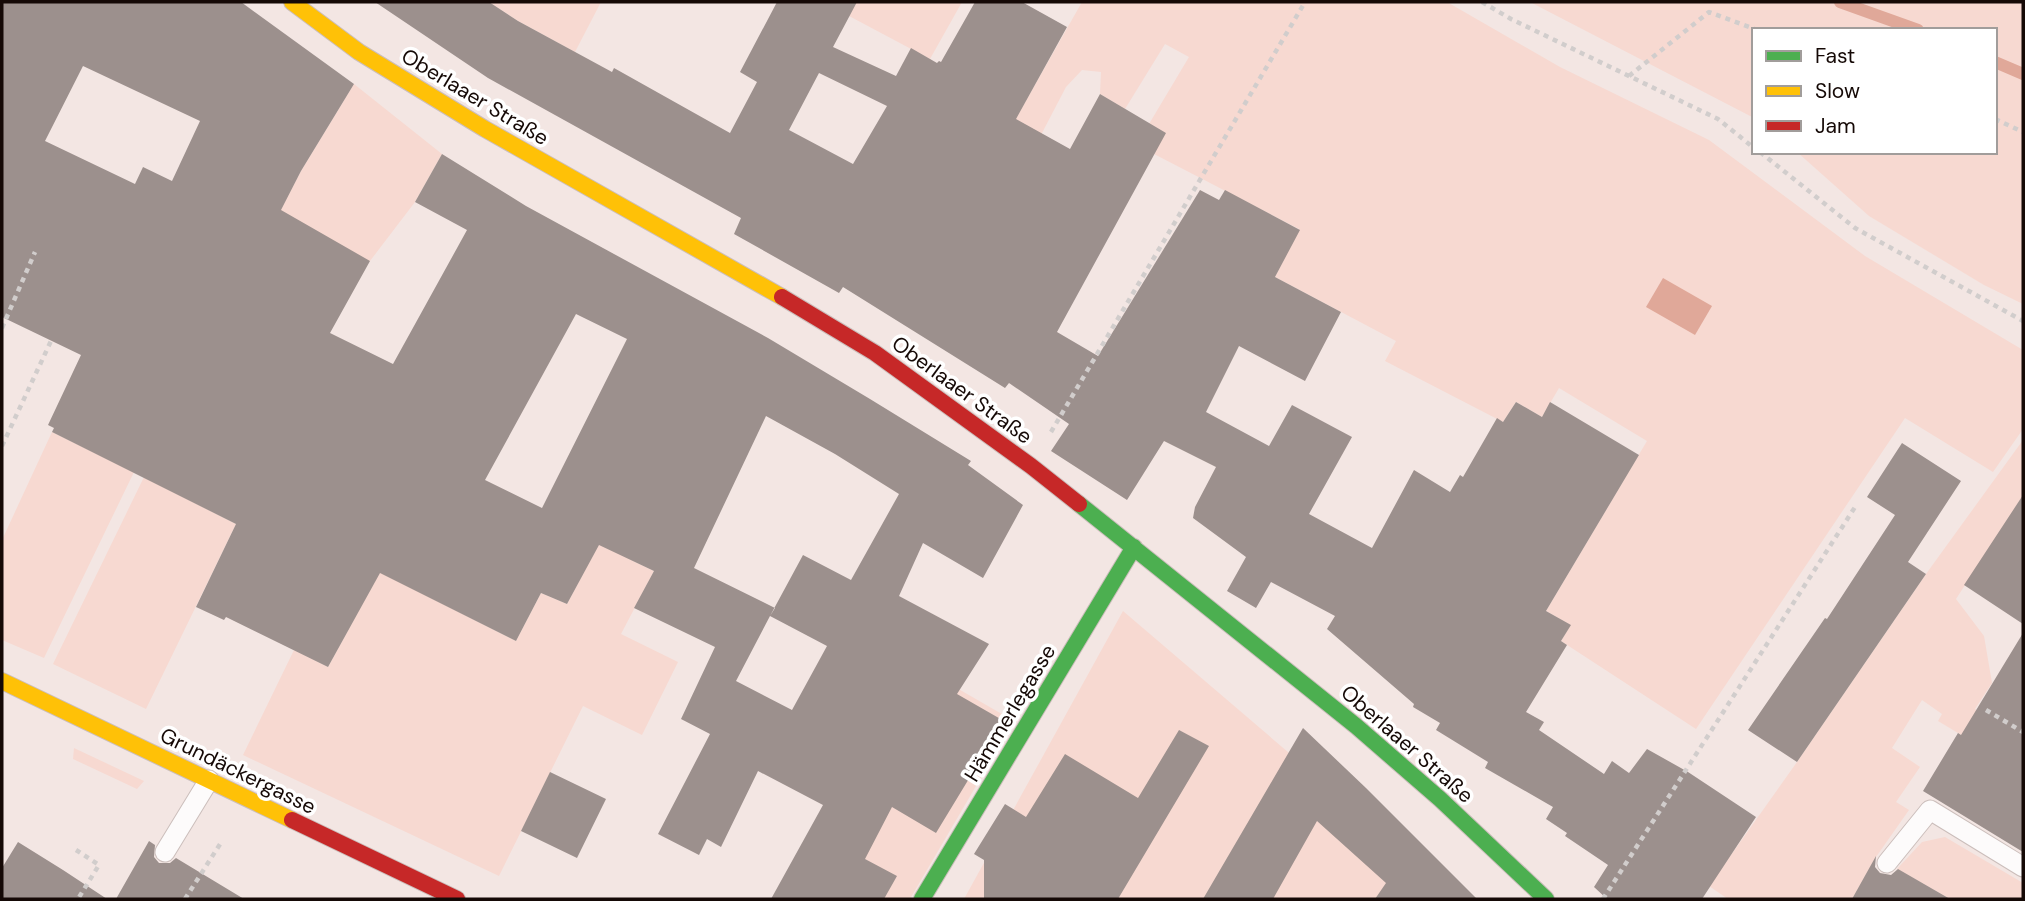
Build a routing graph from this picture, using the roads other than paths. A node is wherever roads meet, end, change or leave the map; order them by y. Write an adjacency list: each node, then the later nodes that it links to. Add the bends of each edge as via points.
1 (292, 2): 2 (main road, Oberlaaer Straße, via 359,52 485,129 875,353)
2 (1134, 547): 9 (main road, Hämmerlegasse); 10 (main road, Oberlaaer Straße, via 1356,726)
3 (2, 681): 4 (main road, Grundäckergasse)
4 (209, 780): 5 (lane); 8 (main road, Grundäckergasse)
5 (165, 852)
6 (1887, 863): 7 (lane, via 1930,810)
7 (2023, 866)
8 (457, 899)
9 (922, 899)
10 (1546, 899)

